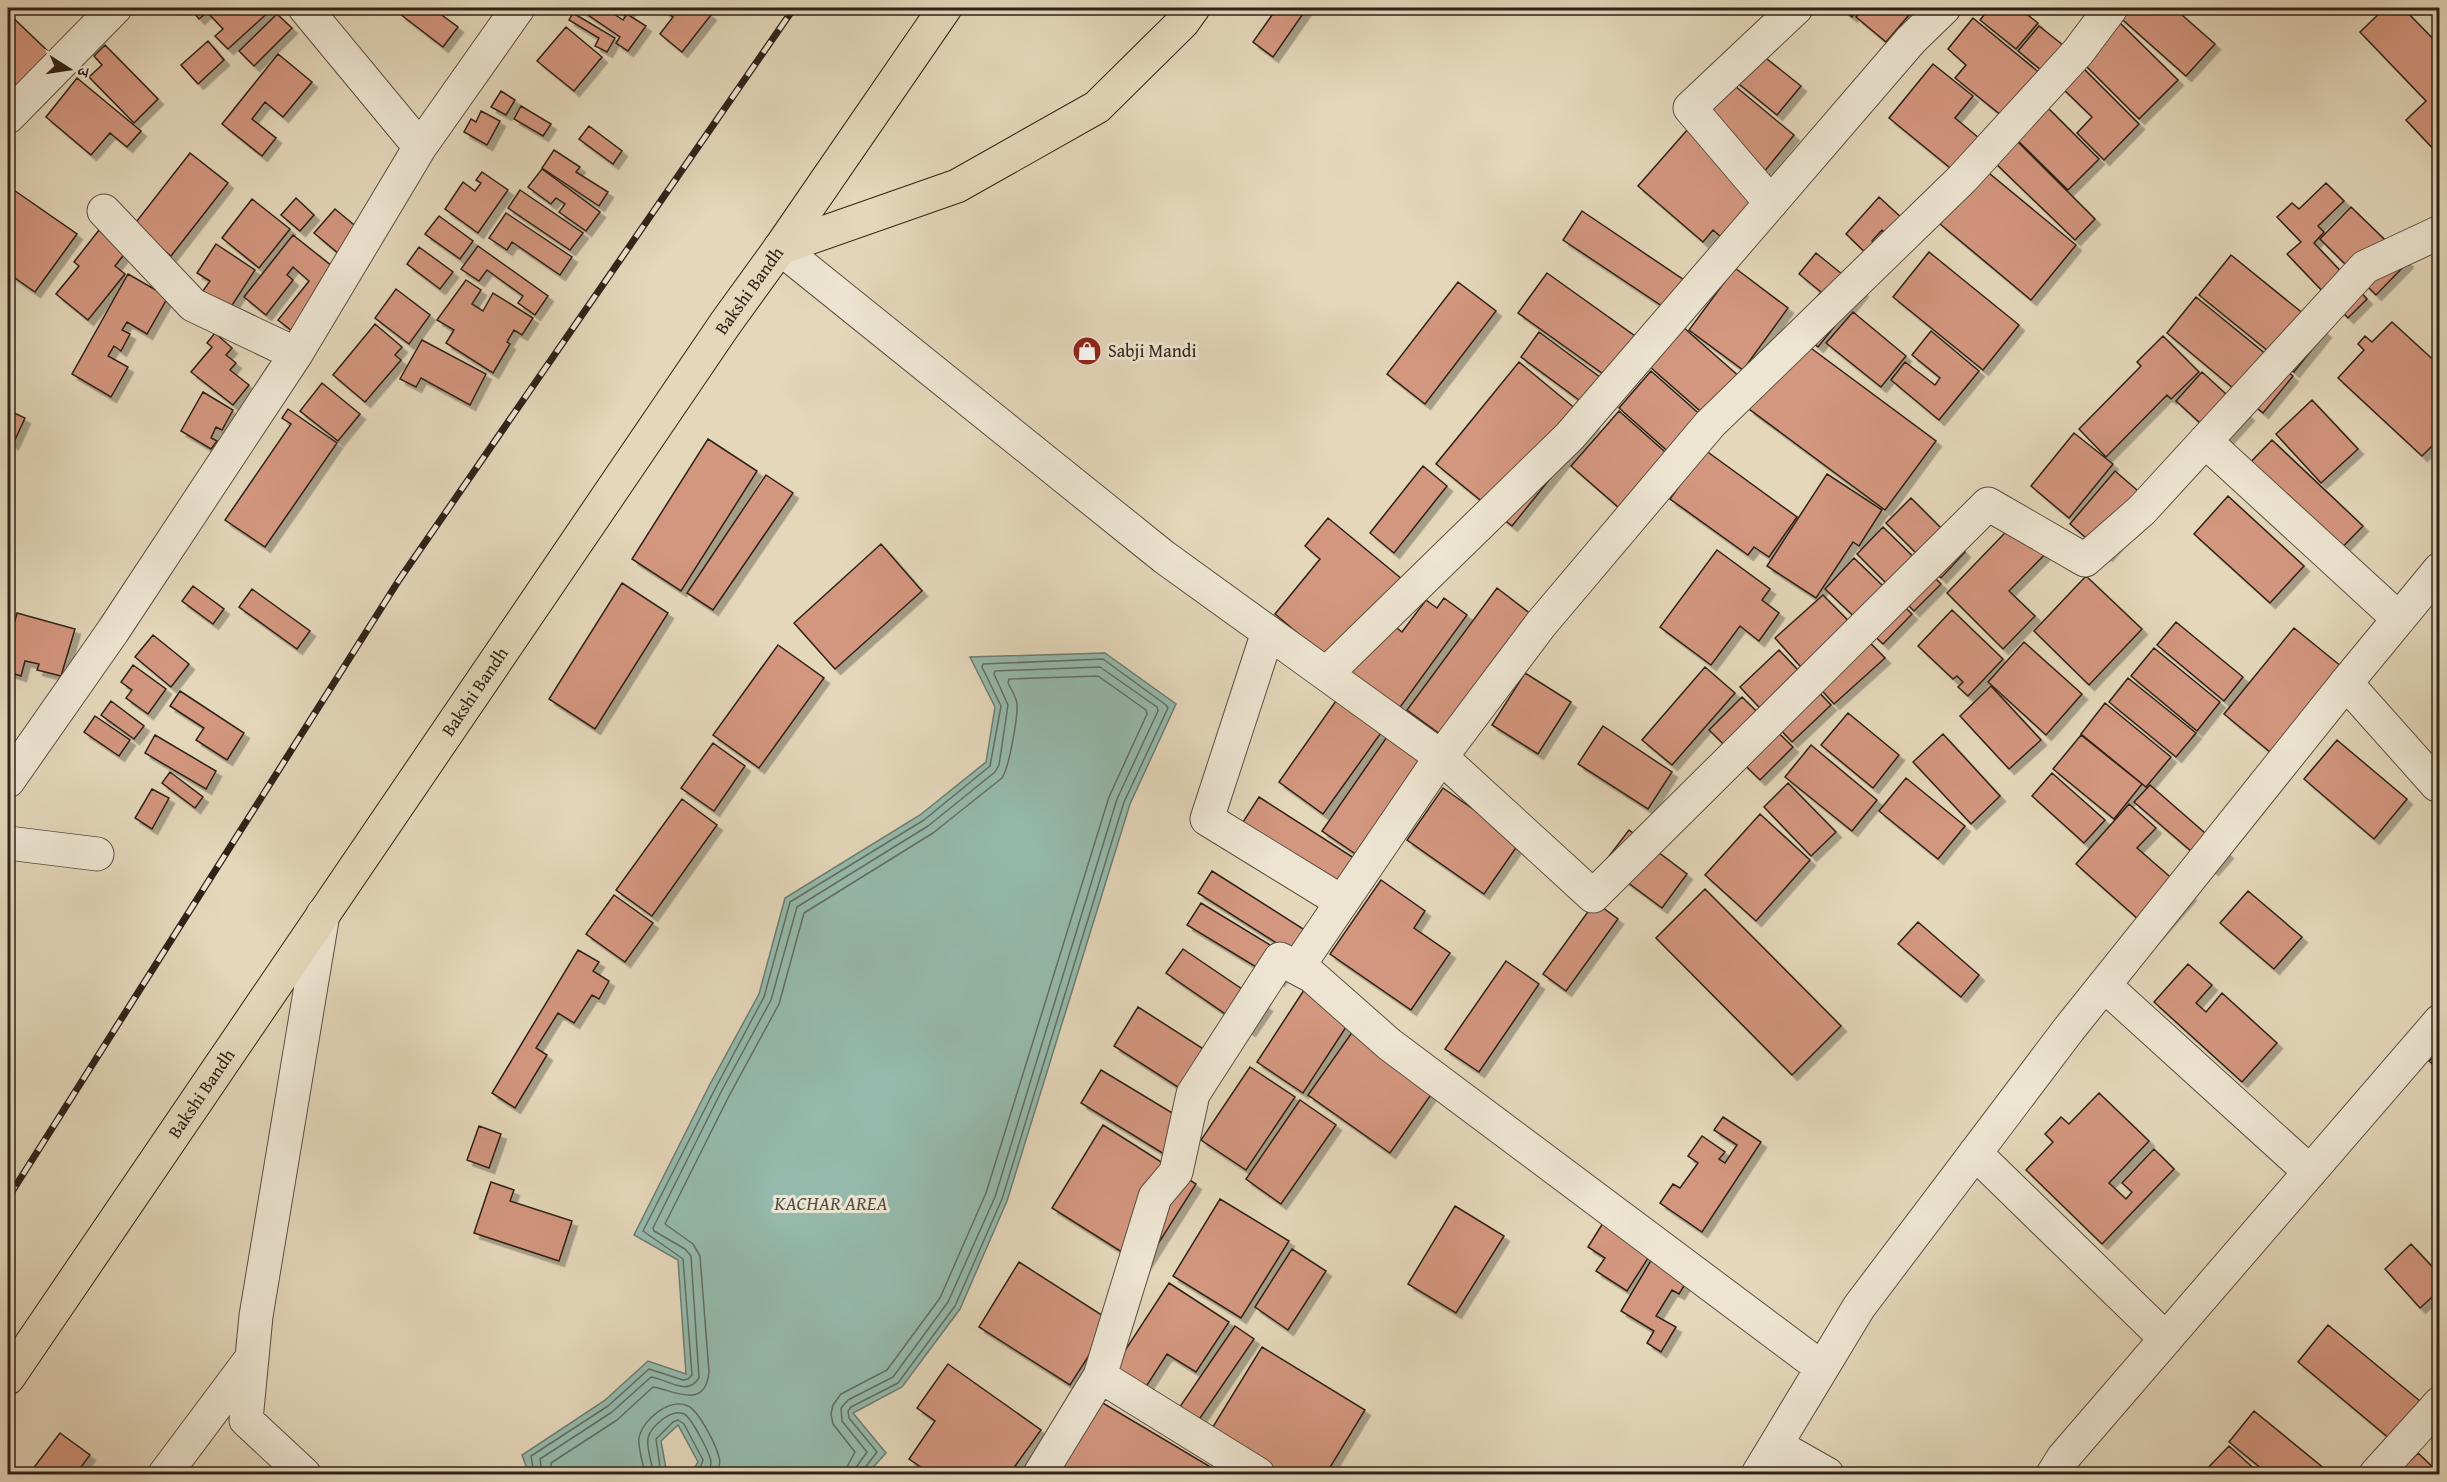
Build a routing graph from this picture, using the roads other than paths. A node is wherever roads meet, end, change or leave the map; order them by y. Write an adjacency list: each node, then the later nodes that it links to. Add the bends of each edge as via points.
1 (115, 8): 9 (street)
2 (305, 8): 10 (street)
3 (518, 8): 10 (street)
4 (945, 8): 14 (main road, Bakshi Bandh)
5 (1797, 8): 11 (street, via 1690,108)
6 (1944, 8): 11 (street, via 1911,40)
7 (2111, 8): 22 (street, via 2078,52 1962,179 1710,423 1540,624)
8 (1188, 15): 14 (main road, via 1097,107 1057,130 957,186)
9 (8, 117)
10 (420, 147): 15 (street)
11 (1771, 203): 20 (street, via 1570,436)
12 (104, 211): 15 (street, via 193,304)
13 (2439, 232): 16 (street, via 2365,267)
14 (780, 248): 19 (street, via 1164,557); 28 (main road, Bakshi Bandh)
15 (296, 354): 23 (street)
16 (2205, 441): 18 (street); 22 (street, via 2142,510 2085,560 1988,504 1593,896)
17 (2439, 569): 18 (street)
18 (2399, 619): 21 (street)
19 (1268, 632): 20 (street); 27 (street, via 1207,819)
20 (1326, 674): 22 (street)
21 (2346, 683): 24 (street, via 2437,785); 30 (street)
22 (1441, 757): 27 (street)
23 (8, 781)
24 (2439, 782)
25 (8, 843): 26 (street)
26 (97, 854)
27 (1342, 902): 29 (street)
28 (323, 914): 35 (street); 38 (main road, Bakshi Bandh)
29 (1297, 968): 36 (street, via 1312,976 1389,1044); 37 (street, via 1281,959 1193,1094 1176,1172 1155,1197)
30 (2104, 985): 32 (street); 33 (street)
31 (2439, 1021): 33 (street)
32 (1975, 1153): 34 (street); 36 (street, via 1858,1307)
33 (2310, 1172): 34 (street)
34 (2166, 1339): 47 (street)
35 (251, 1359): 41 (street); 42 (street, via 246,1420)
36 (1822, 1368): 40 (street)
37 (1100, 1376): 43 (street); 44 (street)
38 (8, 1378)
39 (2439, 1403): 48 (street)
40 (1776, 1445): 45 (street); 46 (street)
41 (165, 1474)
42 (304, 1474)
43 (1040, 1474)
44 (1258, 1474)
45 (1758, 1474)
46 (1827, 1474)
47 (2053, 1474)
48 (2376, 1474)

